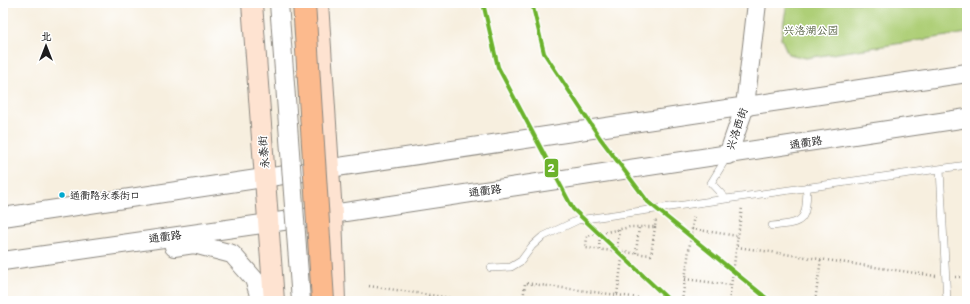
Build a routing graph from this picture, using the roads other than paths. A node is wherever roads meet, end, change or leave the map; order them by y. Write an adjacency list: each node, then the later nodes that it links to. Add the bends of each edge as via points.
1 (252, 3): 14 (main road, 永泰街)
2 (279, 3): 26 (street, bridge)
3 (304, 3): 27 (main road, bridge)
4 (318, 3): 12 (main road)
5 (744, 3): 8 (street, 兴洛西街)
6 (757, 3): 8 (street, 兴洛西街)
7 (967, 73): 8 (street)
8 (738, 107): 10 (street, 兴洛西街); 12 (street)
9 (967, 118): 10 (street, 通衢路)
10 (728, 155): 16 (lane, via 711,183); 17 (street, 通衢路)
11 (967, 165): 13 (lane)
12 (329, 167): 14 (street); 17 (main road)
13 (940, 169): 15 (lane); 29 (lane)
14 (266, 178): 18 (street); 19 (main road, 永泰街)
15 (807, 187): 16 (lane); 20 (lane, via 806,206 803,216 796,224)
16 (726, 199): 22 (lane, via 578,220 542,237 521,261 511,267)
17 (332, 214): 19 (street, 通衢路); 28 (main road)
18 (3, 217)
19 (269, 222): 21 (street, 通衢路); 25 (main road, 永泰街)
20 (772, 226)
21 (3, 261)
22 (491, 268)
23 (3, 272): 24 (street, via 194,244 232,254 254,279)
24 (261, 301)
25 (274, 301)
26 (301, 301)
27 (323, 301)
28 (335, 301)
29 (947, 301)

